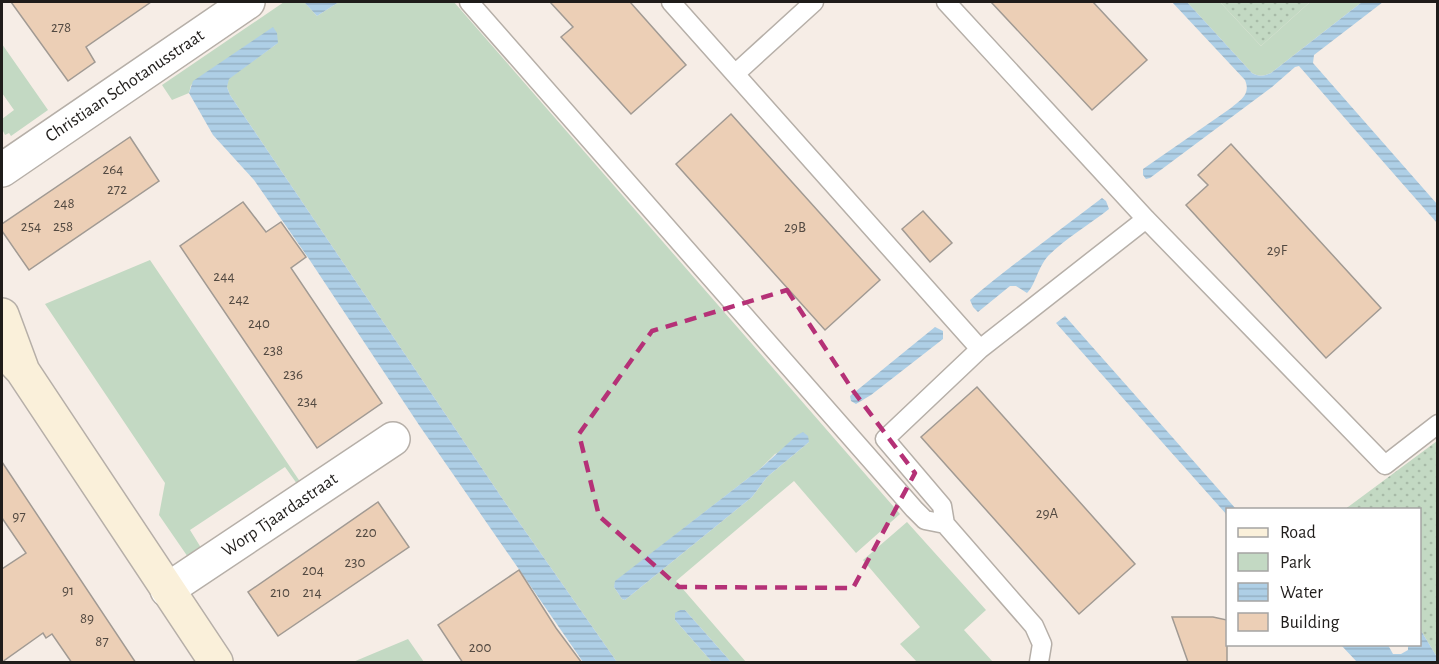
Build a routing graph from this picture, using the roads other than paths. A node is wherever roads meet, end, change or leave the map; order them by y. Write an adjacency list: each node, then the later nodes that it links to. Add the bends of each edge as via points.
1 (248, 2): 7 (street, Christiaan Schotanusstraat)
2 (469, 2): 14 (lane, via 919,515)
3 (671, 2): 6 (lane)
4 (814, 2): 6 (lane)
5 (946, 2): 8 (lane)
6 (735, 74): 10 (lane)
7 (2, 170)
8 (1146, 219): 10 (lane); 12 (lane, via 1385,465)
9 (2, 315): 11 (main road)
10 (980, 349): 14 (lane, via 885,439 942,506)
11 (12, 360): 15 (main road)
12 (1437, 424)
13 (393, 439): 15 (street, Worp Tjaardastraat)
14 (945, 524): 17 (lane, via 1034,626 1042,644)
15 (167, 590): 16 (main road)
16 (216, 663)
17 (1039, 663)

